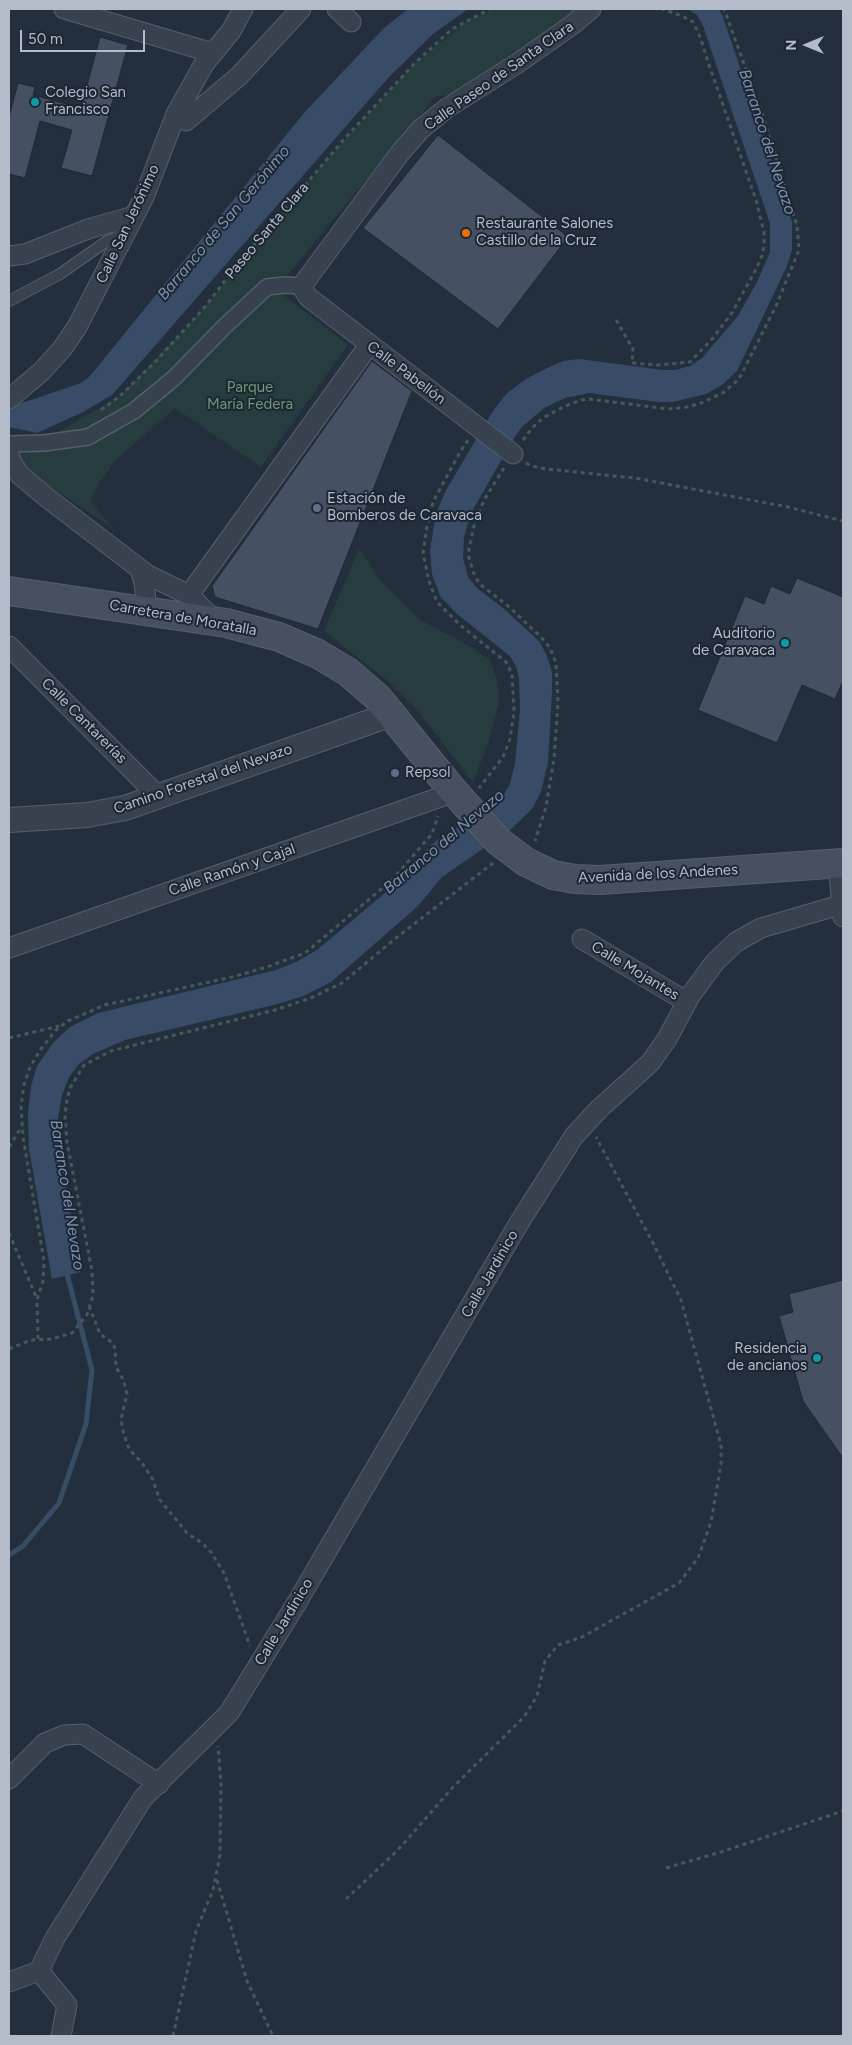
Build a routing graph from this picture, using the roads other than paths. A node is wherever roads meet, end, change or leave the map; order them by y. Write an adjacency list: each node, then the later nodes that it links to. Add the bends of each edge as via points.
1 (64, 9): 7 (street)
2 (301, 9): 8 (street, via 239,76 194,115 186,121)
3 (337, 9): 6 (street)
4 (591, 9): 12 (street, Calle Paseo de Santa Clara, via 421,129 306,278)
5 (242, 10): 7 (street, Calle San Jerónimo, via 231,31)
6 (351, 22)
7 (213, 53): 8 (street, Calle San Jerónimo)
8 (176, 114): 9 (street, Calle San Jerónimo)
9 (134, 216): 10 (street, Calle San Jerónimo); 11 (street, via 88,229 25,254)
10 (125, 234): 13 (lane, via 107,241 60,274); 15 (street, Calle San Jerónimo, via 62,349)
11 (9, 256)
12 (303, 287): 14 (street, Calle Pabellón, via 308,297); 16 (street, via 284,285 267,288 224,326 174,378 134,411 88,437)
13 (9, 301)
14 (369, 345): 17 (street, Calle Pabellón); 23 (street)
15 (9, 399)
16 (9, 444)
17 (513, 454)
18 (9, 455): 19 (street, via 20,475 30,484)
19 (140, 569): 20 (street); 22 (street)
20 (167, 584): 22 (street, via 150,590); 23 (street)
21 (9, 591): 22 (main road, Carretera de Moratalla)
22 (145, 605): 23 (main road, Carretera de Moratalla)
23 (182, 605): 25 (main road, Carretera de Moratalla, via 215,621 279,638 318,654 361,682)
24 (9, 646): 26 (street, Calle Cantarerías)
25 (392, 714): 26 (street, Camino Forestal del Nevazo); 27 (main road, Avenida de los Andenes)
26 (158, 796): 28 (street, Camino Forestal del Nevazo, via 107,812)
27 (453, 798): 29 (main road, Avenida de los Andenes, via 517,856 543,871 564,877 600,880); 32 (street, Calle Ramón y Cajal)
28 (9, 820)
29 (841, 863): 30 (street)
30 (843, 909): 33 (street, Calle Jardinico, via 761,928 736,942 715,962)
31 (582, 939): 33 (street, Calle Mojantes)
32 (9, 948)
33 (687, 1002): 35 (street, Calle Jardinico, via 650,1063 587,1121 562,1153 229,1713)
34 (9, 1779): 35 (street, via 45,1743 64,1735 83,1734)
35 (159, 1784): 36 (street, Calle Jardinico, via 143,1798)
36 (39, 1971): 37 (street); 38 (street, via 66,2005)
37 (9, 1982)
38 (61, 2036)

